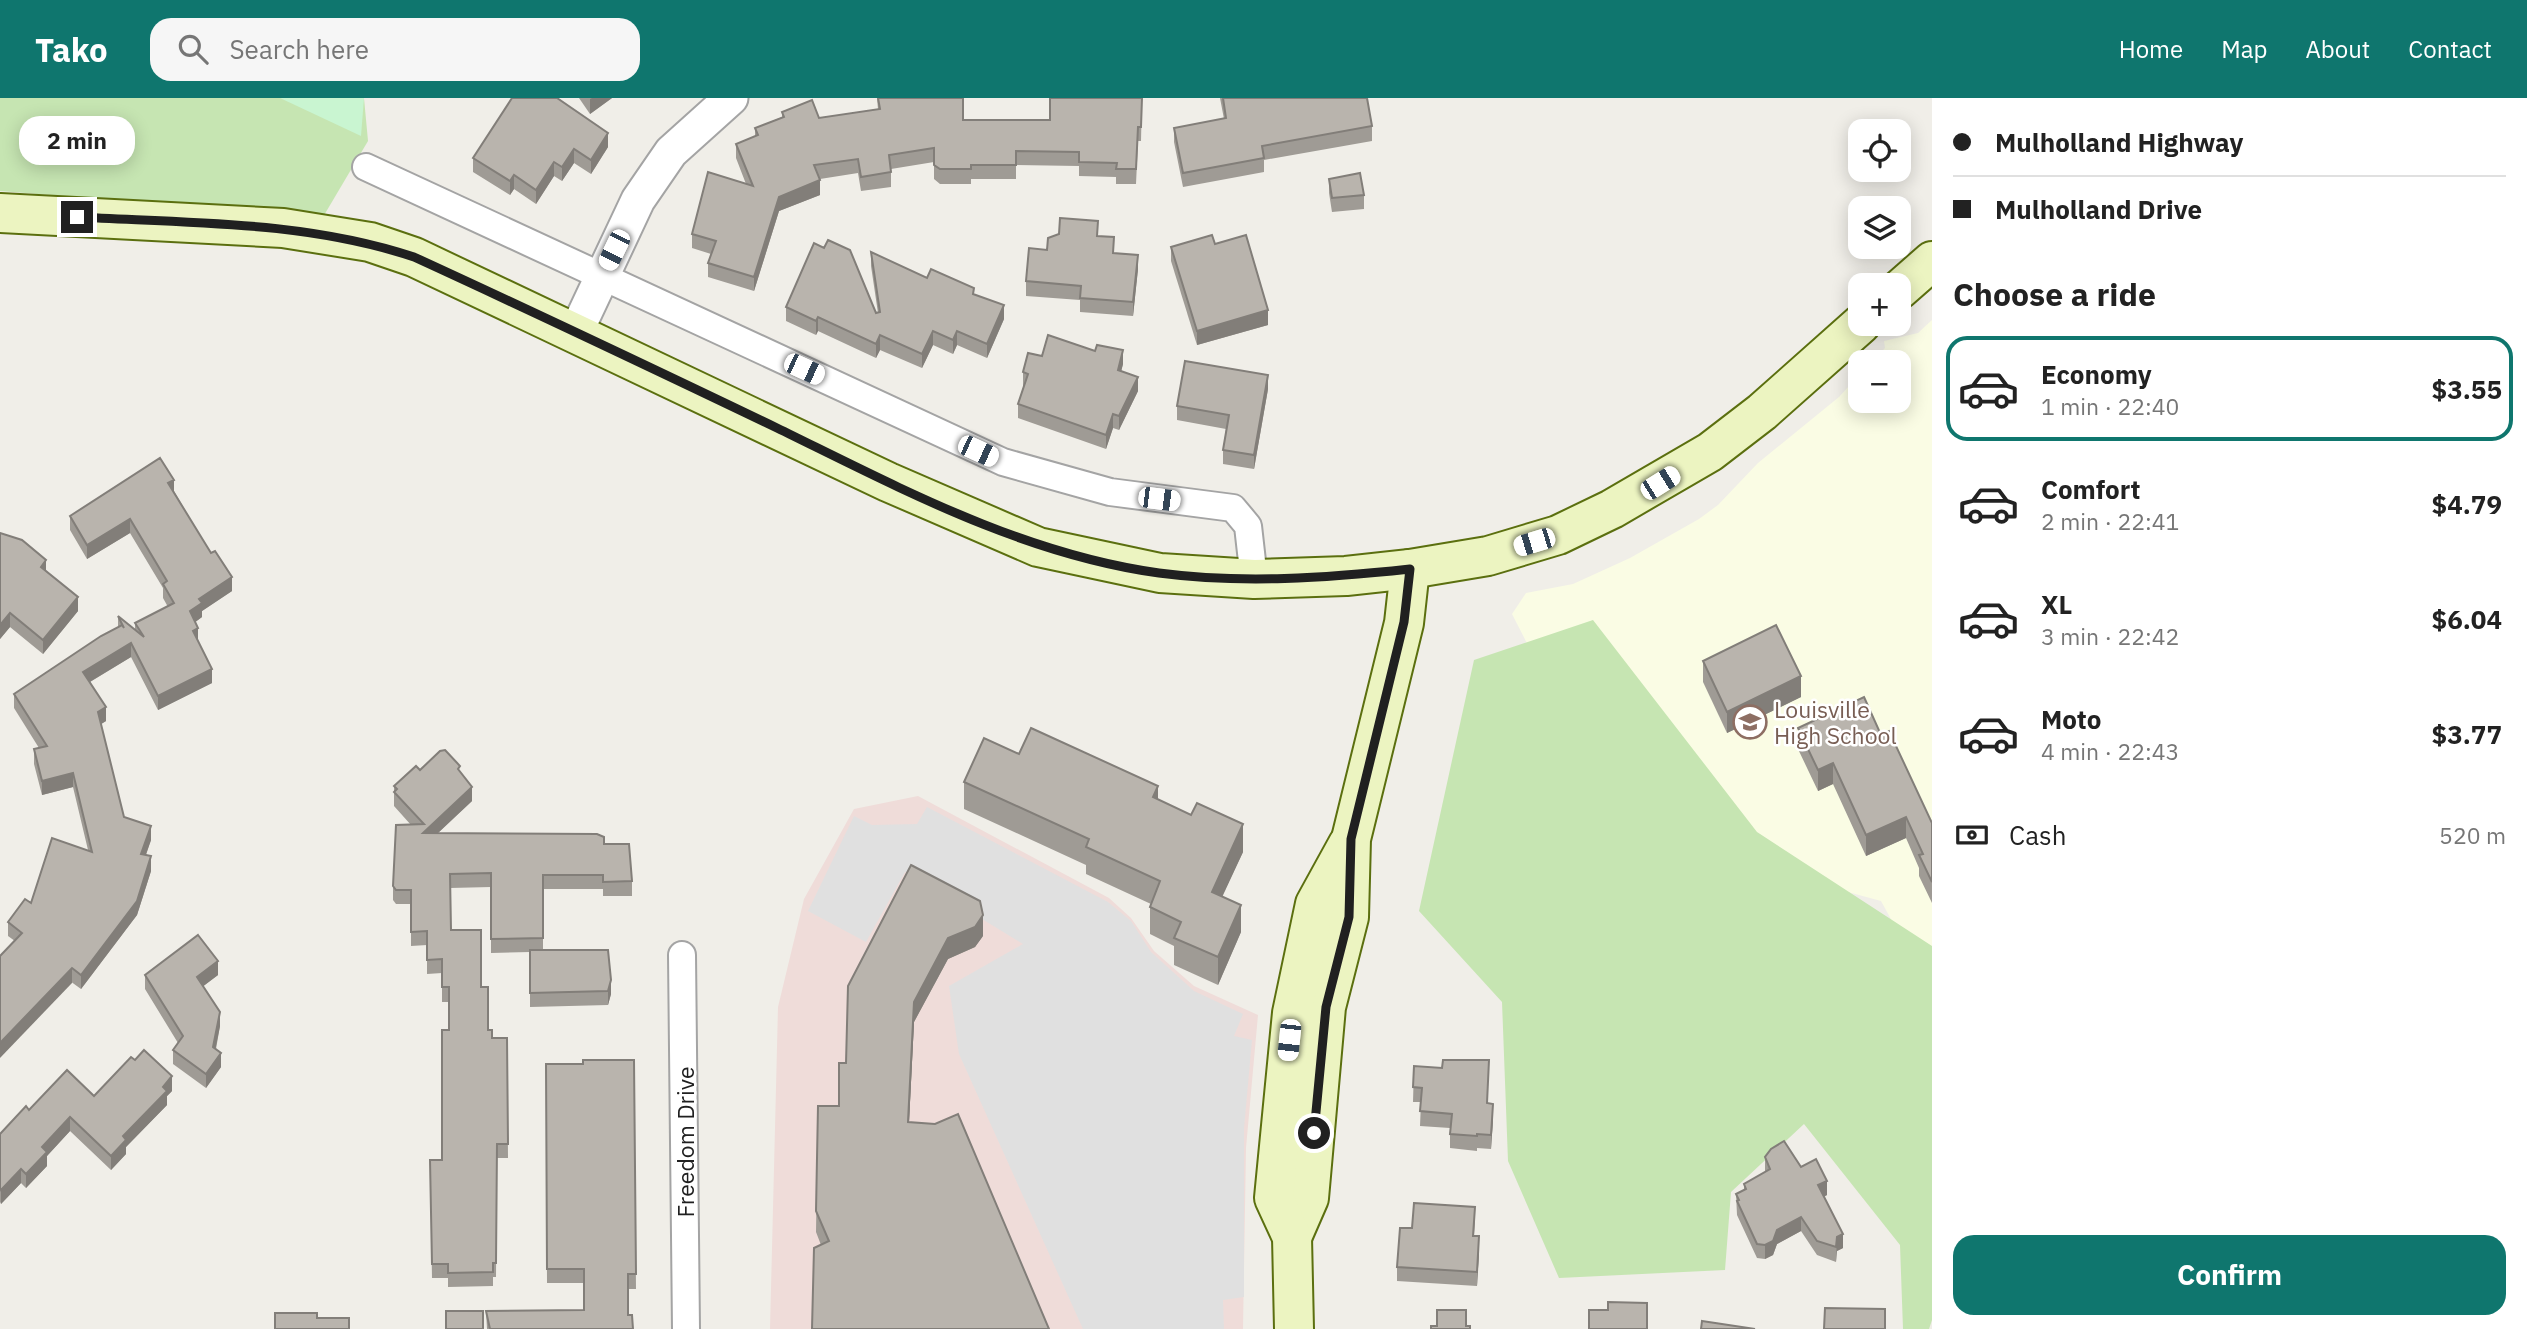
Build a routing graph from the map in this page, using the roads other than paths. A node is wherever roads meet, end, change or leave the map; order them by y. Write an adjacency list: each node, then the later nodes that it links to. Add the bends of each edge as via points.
1 (731, 98): 5 (street, via 671,152 638,200)
2 (366, 167): 5 (street)
3 (0, 213): 7 (main road, via 283,228 370,242 414,257)
4 (1932, 261): 6 (main road)
5 (601, 276): 7 (street); 10 (street, via 1003,462 1110,492 1233,508 1248,526)
6 (1911, 279)
7 (576, 332): 10 (main road, via 888,482 1038,547 1160,573)
8 (1848, 336): 9 (main road, via 1710,453 1612,509 1558,535 1488,556)
9 (1410, 569): 10 (main road); 13 (main road, via 1404,622 1351,839 1315,904 1292,1013 1274,1198 1292,1237)
10 (1254, 579)
11 (682, 955): 12 (street, Freedom Drive)
12 (687, 1329)
13 (1294, 1329)

